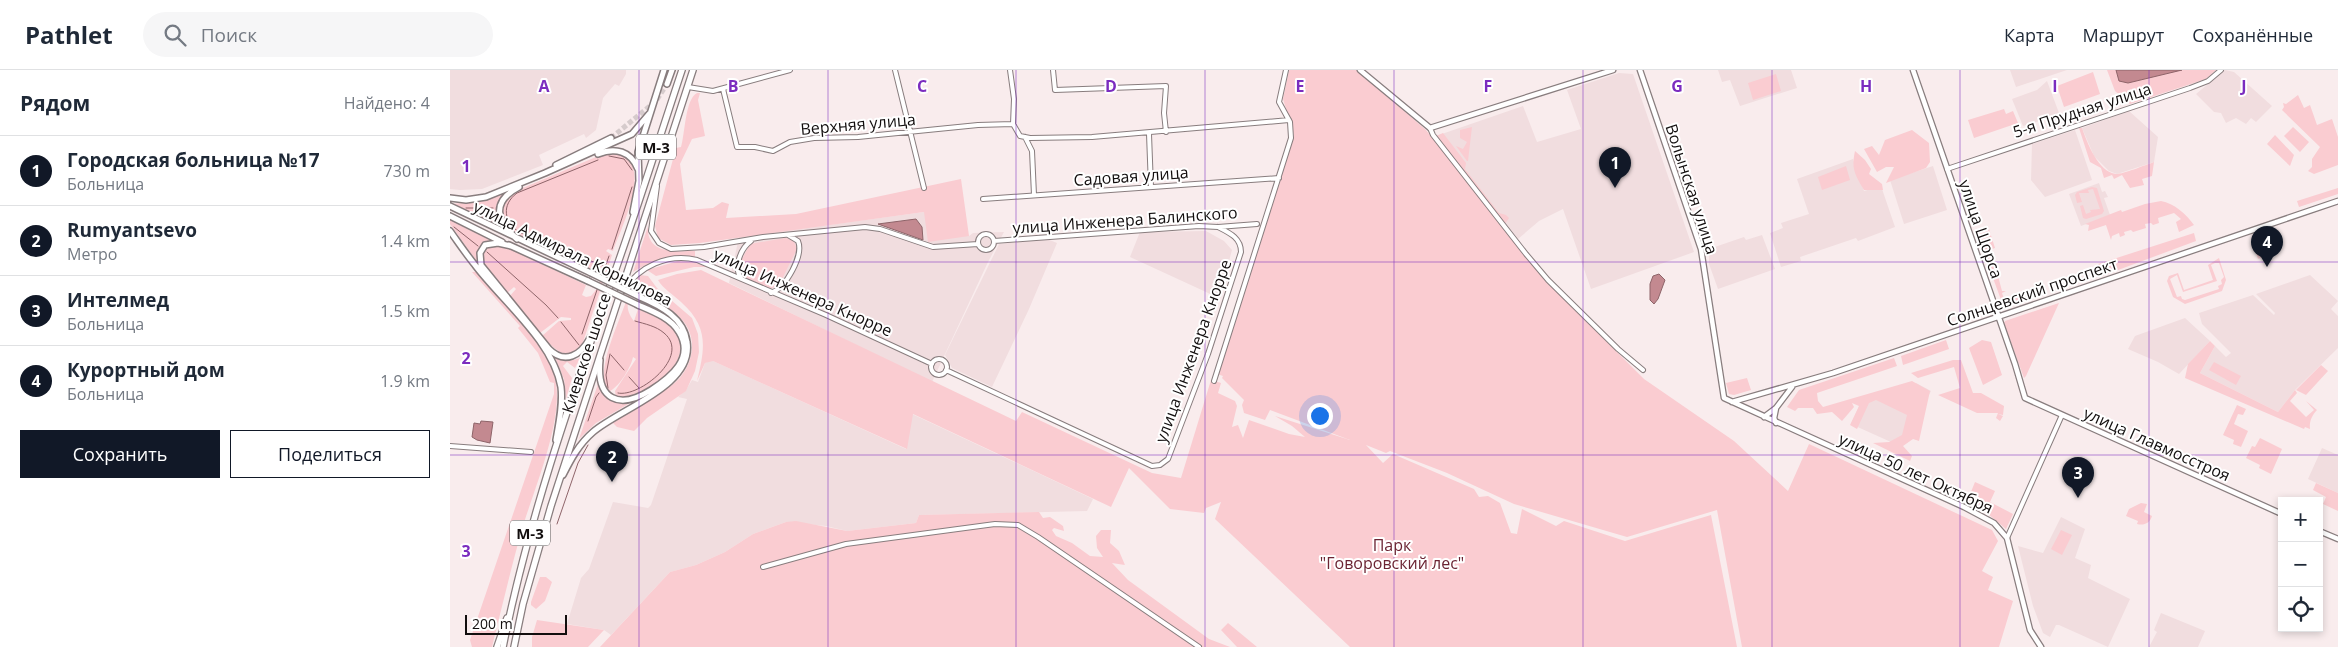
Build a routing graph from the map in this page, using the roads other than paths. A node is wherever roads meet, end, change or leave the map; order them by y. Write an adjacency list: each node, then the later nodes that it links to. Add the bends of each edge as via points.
1 (664, 70): 20 (main road)
2 (672, 70): 17 (main road)
3 (682, 70): 42 (main road, Киевское шоссе / М-3)
4 (694, 70): 18 (main road, Киевское шоссе / М-3)
5 (790, 70): 19 (street)
6 (895, 70): 24 (street)
7 (1010, 70): 8 (street); 22 (street)
8 (1016, 70)
9 (1053, 70): 25 (street, via 1056,90 1166,86)
10 (1286, 70): 21 (street, via 1279,102)
11 (1360, 70): 23 (street)
12 (1607, 70): 13 (street); 23 (street)
13 (1613, 70)
14 (1640, 70): 65 (street, Волынская улица, via 1701,249 1723,396)
15 (1913, 70): 30 (street, улица Щорса)
16 (2221, 70): 30 (street, 5-я Прудная улица, via 2208,81 2190,88)
17 (667, 84)
18 (688, 87): 19 (street, via 703,91); 32 (main road, Киевское шоссе / М-3)
19 (722, 89): 24 (street, Верхняя улица, via 737,147 773,151 790,142 814,138)
20 (649, 114): 29 (main road, via 638,152); 31 (main road, via 632,134)
21 (1289, 120): 25 (street); 33 (street, via 1291,138)
22 (1013, 124): 24 (street, Верхняя улица); 27 (street, via 1020,136)
23 (1430, 128): 60 (street, via 1526,254 1618,349)
24 (912, 132): 35 (street)
25 (1166, 132): 26 (street)
26 (1149, 134): 27 (street, via 1046,139); 34 (street)
27 (1025, 137): 36 (street, via 1032,151)
28 (611, 138): 31 (main road)
29 (638, 169): 42 (main road); 47 (main road, via 627,154 608,151 516,188 502,201 499,215 504,227)
30 (1947, 169): 55 (street, улица Щорса)
31 (545, 173): 37 (main road, via 486,197)
32 (659, 177): 48 (street, улица Инженера Балинского, via 651,231 664,247 704,247); 54 (main road, Киевское шоссе / М-3)
33 (1279, 178): 34 (street, Садовая улица); 61 (street)
34 (1151, 187): 36 (street, Садовая улица)
35 (924, 188)
36 (1034, 195): 38 (street, Садовая улица)
37 (450, 198)
38 (984, 199)
39 (2338, 201): 55 (street, Солнцевский проспект)
40 (450, 206): 47 (main road, улица Адмирала Корнилова)
41 (450, 216): 51 (main road, улица Адмирала Корнилова)
42 (632, 220): 56 (main road, Киевское шоссе / М-3)
43 (1257, 224): 44 (street, улица Инженера Балинского)
44 (1218, 227): 49 (street, улица Инженера Балинского); 59 (street, улица Инженера Кнорре, via 1236,238 1241,252 1202,372 1168,459 1160,465 1152,466)
45 (450, 231): 73 (main road, via 474,265 539,342 554,366 560,382 561,399)
46 (788, 235): 48 (street, улица Инженера Балинского); 50 (street, улица Инженера Балинского, via 865,227 933,247); 53 (street, via 798,241 800,252 785,283)
47 (517, 239): 74 (main road, улица Адмирала Корнилова, bridge, via 666,310 682,327 688,346 684,365 677,376 586,438 567,467)
48 (753, 239): 52 (street, via 737,264)
49 (994, 241): 50 (street, улица Инженера Балинского, via 986,250); 50 (street, улица Инженера Балинского, via 985,234 979,237)
50 (978, 244)
51 (511, 246): 56 (main road, via 485,245 480,254 481,265 550,350 562,357 575,356); 57 (main road, улица Адмирала Корнилова, bridge, via 669,321 680,333 684,353 676,371 665,381 640,396 618,400 606,394 600,383)
52 (742, 280): 53 (street, улица Инженера Кнорре); 54 (street, улица Инженера Кнорре, via 709,264 677,258 641,270)
53 (771, 293): 58 (street, улица Инженера Кнорре)
54 (618, 299): 57 (main road, Киевское шоссе / М-3)
55 (1998, 317): 62 (street, Солнцевский проспект); 63 (street, улица Щорса)
56 (595, 329): 73 (main road, Киевское шоссе / М-3)
57 (602, 349): 74 (main road, Киевское шоссе / М-3)
58 (932, 364): 59 (street, улица Инженера Кнорре, via 932,371 936,374); 59 (street, улица Инженера Кнорре, via 935,360 943,360)
59 (946, 370)
60 (1643, 370)
61 (1214, 381)
62 (1797, 384): 64 (street, Солнцевский проспект); 67 (street)
63 (2024, 396): 68 (street, улица Главмосстроя)
64 (1754, 397): 65 (street, Солнцевский проспект); 66 (street)
65 (1732, 402): 66 (street, улица 50 лет Октября)
66 (1745, 408): 69 (street, улица 50 лет Октября)
67 (1776, 408): 69 (street); 70 (street)
68 (2062, 415): 75 (street, улица Главмосстроя); 77 (street)
69 (1764, 417): 70 (street, улица 50 лет Октября)
70 (1776, 423): 77 (street, улица 50 лет Октября, via 1974,512 1994,524)
71 (450, 446): 72 (street)
72 (531, 452)
73 (553, 458): 80 (main road, Киевское шоссе / М-3)
74 (551, 506): 83 (main road, Киевское шоссе / М-3, via 525,595)
75 (2278, 512)
76 (2323, 533): 78 (street)
77 (2007, 538): 85 (street, via 2030,630)
78 (2338, 539)
79 (762, 567): 84 (street, via 846,544 995,524 1018,526)
80 (510, 609): 81 (main road); 82 (main road, Киевское шоссе / М-3)
81 (497, 647)
82 (503, 647)
83 (514, 647)
84 (1199, 647)
85 (2042, 647)

